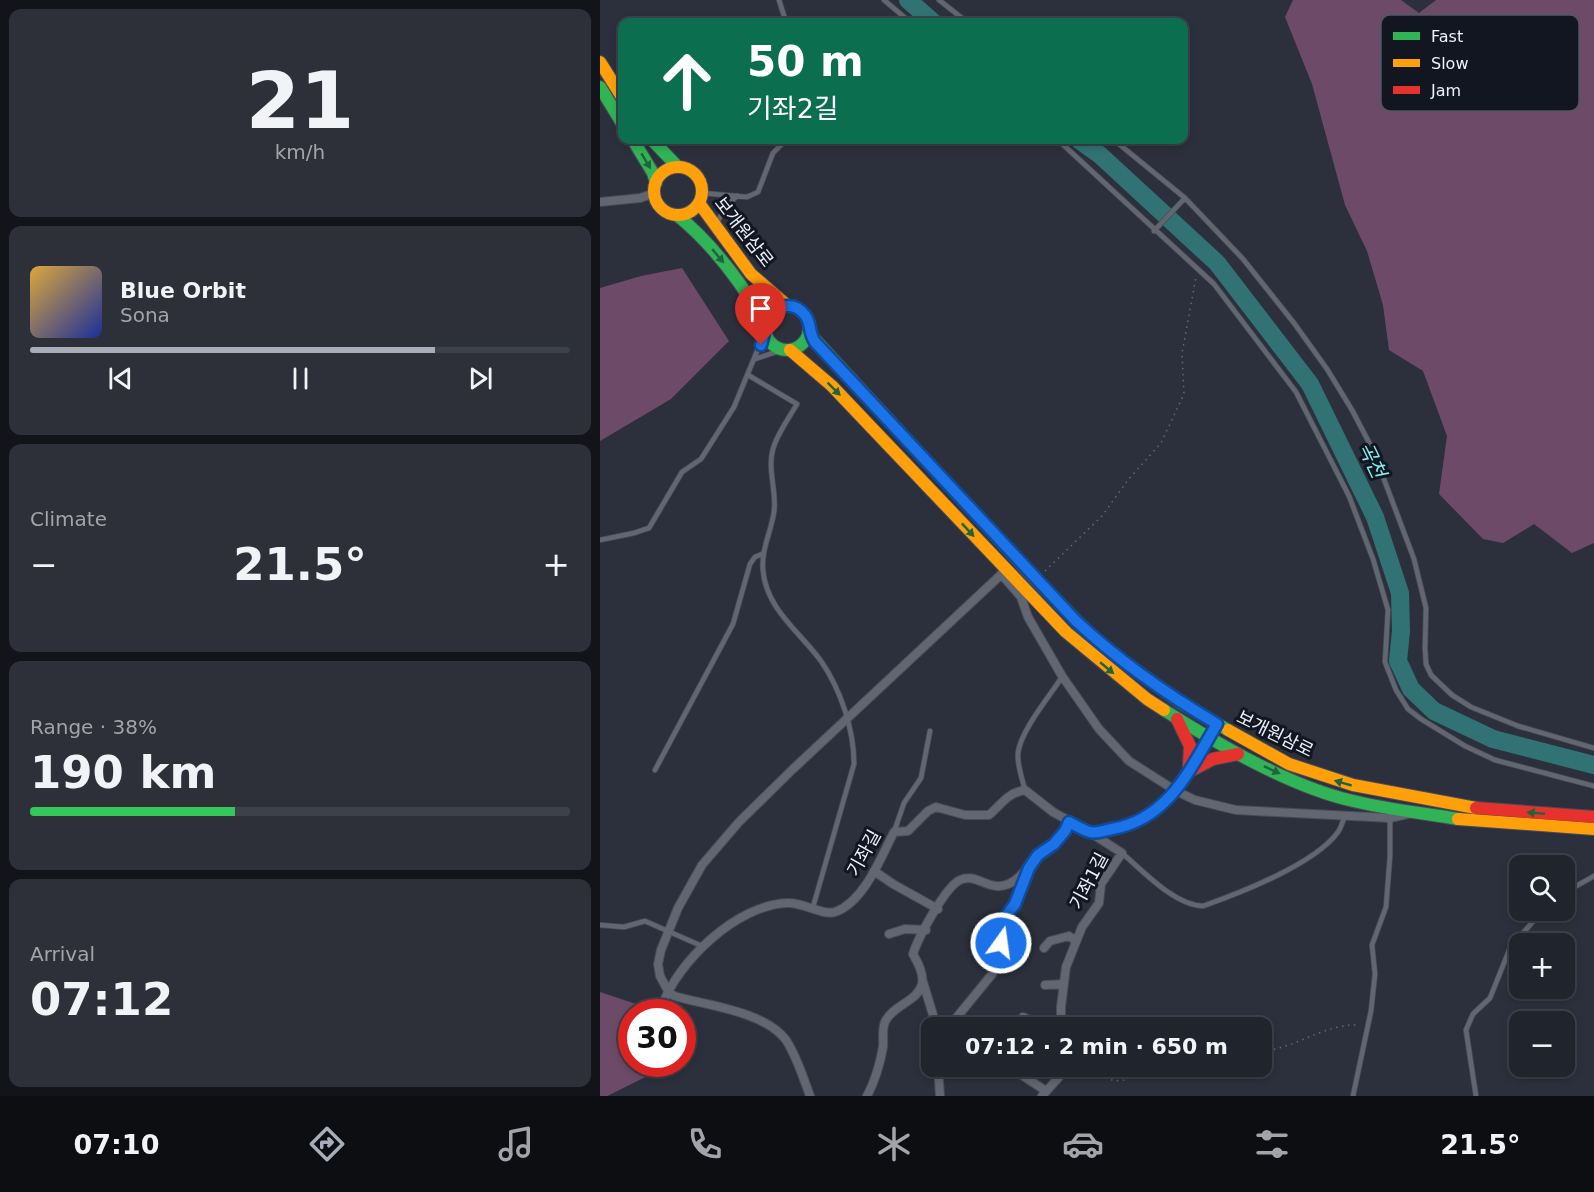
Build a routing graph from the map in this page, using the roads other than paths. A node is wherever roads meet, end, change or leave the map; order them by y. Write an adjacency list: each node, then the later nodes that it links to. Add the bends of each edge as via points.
1 (779, 0): 4 (lane)
2 (884, 0): 5 (lane)
3 (939, 0): 6 (lane)
4 (785, 18)
5 (905, 18)
6 (963, 18)
7 (600, 62): 9 (main road)
8 (600, 87): 10 (main road)
9 (618, 91)
10 (618, 116)
11 (635, 144): 17 (main road, 보개원삼로, one-way to 17, via 653,173)
12 (656, 144): 16 (main road, 보개원삼로)
13 (782, 144): 18 (lane, 보개원삼로, via 773,153 758,192)
14 (1062, 144): 24 (lane)
15 (1119, 144): 20 (lane)
16 (678, 167): 17 (main road, via 664,172); 19 (main road, 보개원삼로, via 695,174 700,183)
17 (655, 188): 21 (street, via 640,198); 22 (main road, 보개원삼로, via 660,206)
18 (737, 196): 19 (lane, 보개원삼로); 23 (lane, via 725,207)
19 (700, 198): 22 (main road, 보개원삼로, via 687,213); 23 (main road, 보개원삼로)
20 (1185, 198): 24 (lane); 40 (lane, via 1243,259 1294,323 1328,369 1368,440 1414,559 1423,593 1425,656 1431,675 1452,695 1482,712)
21 (600, 202)
22 (677, 214): 26 (main road, 보개원삼로, one-way to 26, via 729,269)
23 (715, 227): 25 (main road, 보개원삼로, via 770,294)
24 (1154, 231): 44 (lane, via 1214,284 1287,378 1349,496 1373,559 1388,610 1385,662 1408,709 1465,746 1495,760)
25 (788, 306): 26 (main road, via 774,310); 27 (main road, 보개원삼로, via 805,314)
26 (765, 328): 28 (main road, 보개원삼로, via 769,342); 29 (lane)
27 (809, 333): 28 (main road, via 801,345); 37 (main road, 보개원삼로, via 1035,579 1100,644 1150,682)
28 (786, 350): 29 (lane); 33 (main road, 보개원삼로, one-way to 33, via 832,386)
29 (755, 359): 30 (lane)
30 (748, 375): 31 (lane, via 719,432 701,459 682,472 649,528); 32 (lane, via 797,404 773,448 774,511)
31 (600, 540)
32 (762, 554): 36 (lane, via 766,586 775,604 830,676); 42 (lane, via 750,564 733,624)
33 (1003, 572): 34 (street, 보개원삼로, via 1021,597); 35 (main road, 보개원삼로, one-way to 35, via 1090,654); 36 (street)
34 (1062, 676): 45 (lane, via 1022,739 1018,765); 46 (street, 보개원삼로, via 1114,747)
35 (1177, 718): 39 (main road, 보개원삼로); 43 (main road, via 1190,746)
36 (846, 719): 60 (lane, via 854,765); 65 (street, via 712,853 688,886)
37 (1217, 724): 39 (main road); 49 (main road, 보개원삼로, one-way to 37, via 1479,809 1353,786 1289,764)
38 (930, 731): 53 (lane, via 921,778 904,803)
39 (1209, 738): 41 (main road, 보개원삼로); 43 (main road)
40 (1594, 748)
41 (1238, 754): 43 (main road, via 1212,759); 47 (main road, 보개원삼로, one-way to 47, via 1326,793)
42 (655, 770)
43 (1189, 771): 46 (main road)
44 (1594, 786)
45 (1025, 790): 51 (street); 53 (street, 기좌길, via 1002,800 989,815 965,815 936,807 908,831)
46 (1176, 792): 48 (street, 보개원삼로, via 1236,810); 54 (street, via 1128,826)
47 (1415, 813): 50 (street, 보개원삼로); 52 (main road, 보개원삼로, via 1476,822)
48 (1345, 815): 50 (street, 보개원삼로); 55 (lane, via 1329,843 1297,865 1203,906 1194,906 1170,894)
49 (1594, 817)
50 (1390, 818): 85 (lane, via 1388,893 1372,945 1375,974 1369,1026)
51 (1069, 822): 54 (street); 56 (street, via 1054,844 1038,855)
52 (1594, 829)
53 (894, 832): 57 (street, 기좌길)
54 (1091, 833): 55 (street, 기좌1길)
55 (1122, 853): 67 (street, 기좌1길, via 1101,884 1099,903)
56 (1029, 868): 61 (street, via 1002,887 962,879 946,892); 76 (street, via 1006,916 993,973)
57 (874, 871): 60 (street, 기좌길, via 860,893 838,912 828,914); 61 (street)
58 (1594, 876): 59 (lane)
59 (1575, 887)
60 (813, 907): 68 (street, 기좌길, via 797,903 770,905 730,924)
61 (938, 909): 64 (street)
62 (1533, 921): 86 (lane, via 1510,948 1490,998 1468,1022)
63 (600, 926): 65 (lane, via 624,927 645,921)
64 (926, 930): 66 (street, via 905,929); 70 (street, via 913,954)
65 (668, 932): 68 (lane); 73 (street, via 658,964)
66 (889, 934)
67 (1076, 941): 69 (street, via 1070,936 1050,941); 71 (street, 기좌1길)
68 (704, 947): 73 (street, 기좌길, via 676,976)
69 (1044, 948)
70 (922, 982): 75 (street); 83 (street, via 920,990 889,1014 884,1023 883,1045)
71 (1064, 984): 72 (street); 77 (street, 기좌1길)
72 (1045, 985)
73 (668, 991): 74 (street, 기좌길); 82 (street, via 761,1020 778,1031 792,1049)
74 (665, 999)
75 (933, 1017)
76 (957, 1017)
77 (1062, 1017)
78 (939, 1077): 84 (street)
79 (1022, 1077): 81 (street)
80 (1059, 1077): 81 (street)
81 (1044, 1094)
82 (810, 1096)
83 (867, 1096)
84 (940, 1096)
85 (1353, 1096)
86 (1476, 1096)

